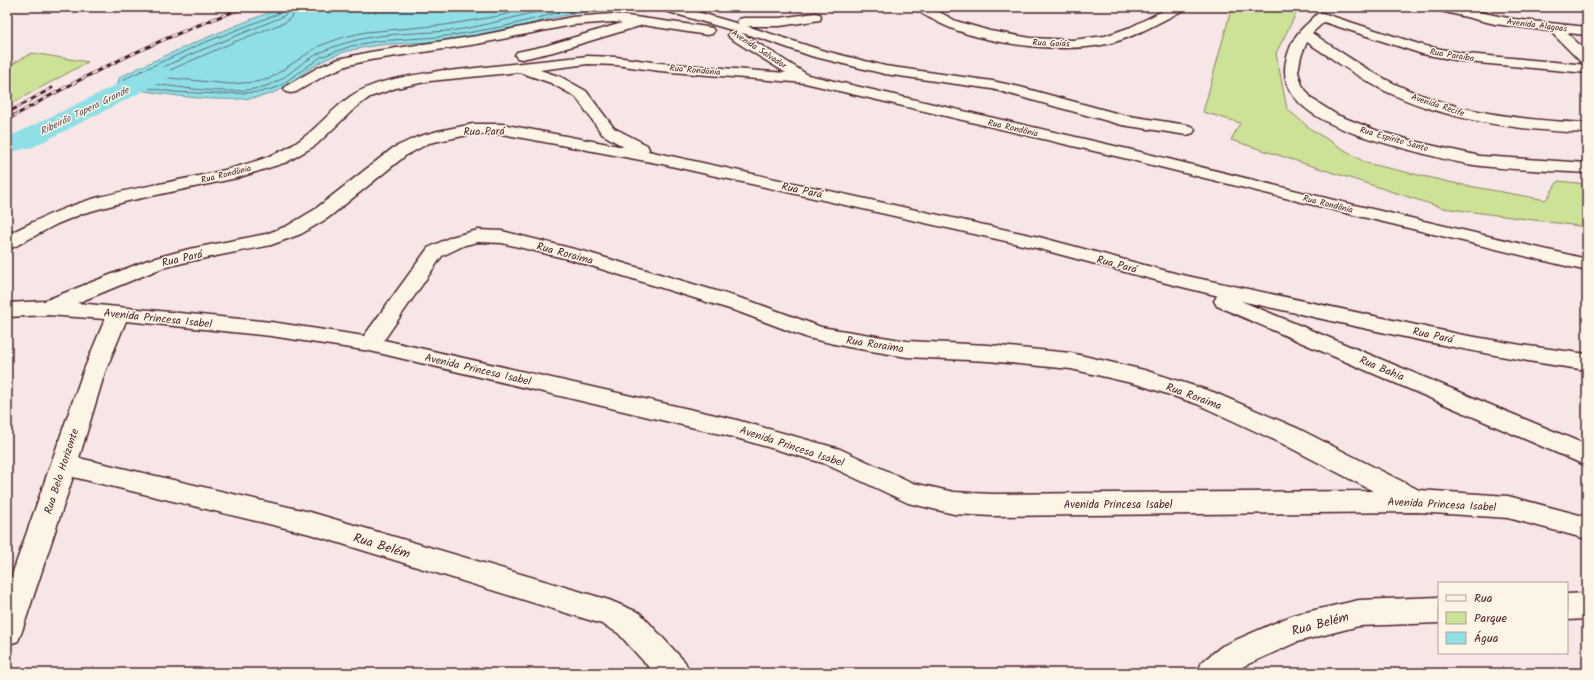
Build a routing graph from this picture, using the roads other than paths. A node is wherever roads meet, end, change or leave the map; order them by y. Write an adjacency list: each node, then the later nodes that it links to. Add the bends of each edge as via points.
1 (666, 7): 10 (street, Avenida Salvador)
2 (921, 7): 3 (street, Rua Goiás, via 957,26 998,36 1028,42 1078,44 1124,35)
3 (1180, 7)
4 (1440, 7): 11 (street, Avenida Alagoas, via 1484,18)
5 (1466, 7): 8 (street, via 1503,16 1537,20)
6 (815, 17): 10 (street, via 780,22)
7 (1322, 17): 13 (street, Rua Espírito Santo); 17 (street, Rua Paraíba, via 1422,50 1467,58)
8 (1574, 18)
9 (642, 21): 14 (street); 18 (street, Rua Rondônia, via 548,49); 20 (street, via 613,18 572,21 477,40 370,56 324,70)
10 (719, 22): 14 (street, Avenida Salvador); 22 (street, via 816,53 885,70 1000,87 1122,120)
11 (1556, 29): 12 (street, Avenida Alagoas); 15 (street)
12 (1587, 31)
13 (1304, 34): 21 (street, Avenida Recife, via 1355,68 1421,101 1464,115 1523,124); 24 (street, Rua Espírito Santo, via 1294,56 1291,72 1295,86 1307,102 1331,118 1372,134 1480,161)
14 (734, 35): 19 (street, Avenida Salvador)
15 (1587, 60)
16 (520, 68): 18 (street, Rua Rondônia); 19 (street, Rua Rondônia, via 588,60); 23 (street, via 569,86 581,94 608,131)
17 (1587, 69)
18 (431, 77): 25 (street, Rua Rondônia, via 386,86 365,94 349,105 310,142 282,157 243,171 114,198 77,209)
19 (805, 79): 26 (street, Rua Rondônia)
20 (291, 89)
21 (1587, 128)
22 (1187, 130)
23 (662, 159): 27 (street, Rua Pará, via 1039,243); 28 (street, Rua Pará, via 502,129 473,129 444,134 423,140 399,152 321,214 294,230 271,239 156,264)
24 (1587, 168)
25 (7, 243)
26 (1587, 265)
27 (1177, 280): 32 (street, Rua Pará, via 1458,341); 33 (street, Rua Bahia)
28 (47, 308): 29 (street); 30 (street, Avenida Princesa Isabel)
29 (7, 310)
30 (118, 313): 31 (street, Avenida Princesa Isabel, via 271,329); 34 (street, Rua Belo Horizonte, via 94,372)
31 (370, 344): 35 (street, Avenida Princesa Isabel, via 748,432 831,456 908,492 954,503 992,505); 35 (street, Rua Roraima, via 435,252 458,241 478,236 502,237 579,256 848,340 907,348 1071,361 1144,378 1205,398 1290,436)
32 (1587, 362)
33 (1587, 456)
34 (64, 465): 40 (street, Rua Belo Horizonte); 41 (street, Rua Belém, via 310,523 609,613 629,623)
35 (1417, 502): 36 (street, Avenida Princesa Isabel, via 1508,508)
36 (1587, 528)
37 (1587, 606): 38 (street)
38 (1568, 607)
39 (1438, 610): 42 (street, Rua Belém, via 1359,613 1293,629 1233,656)
40 (7, 630)
41 (674, 673)
42 (1213, 673)

